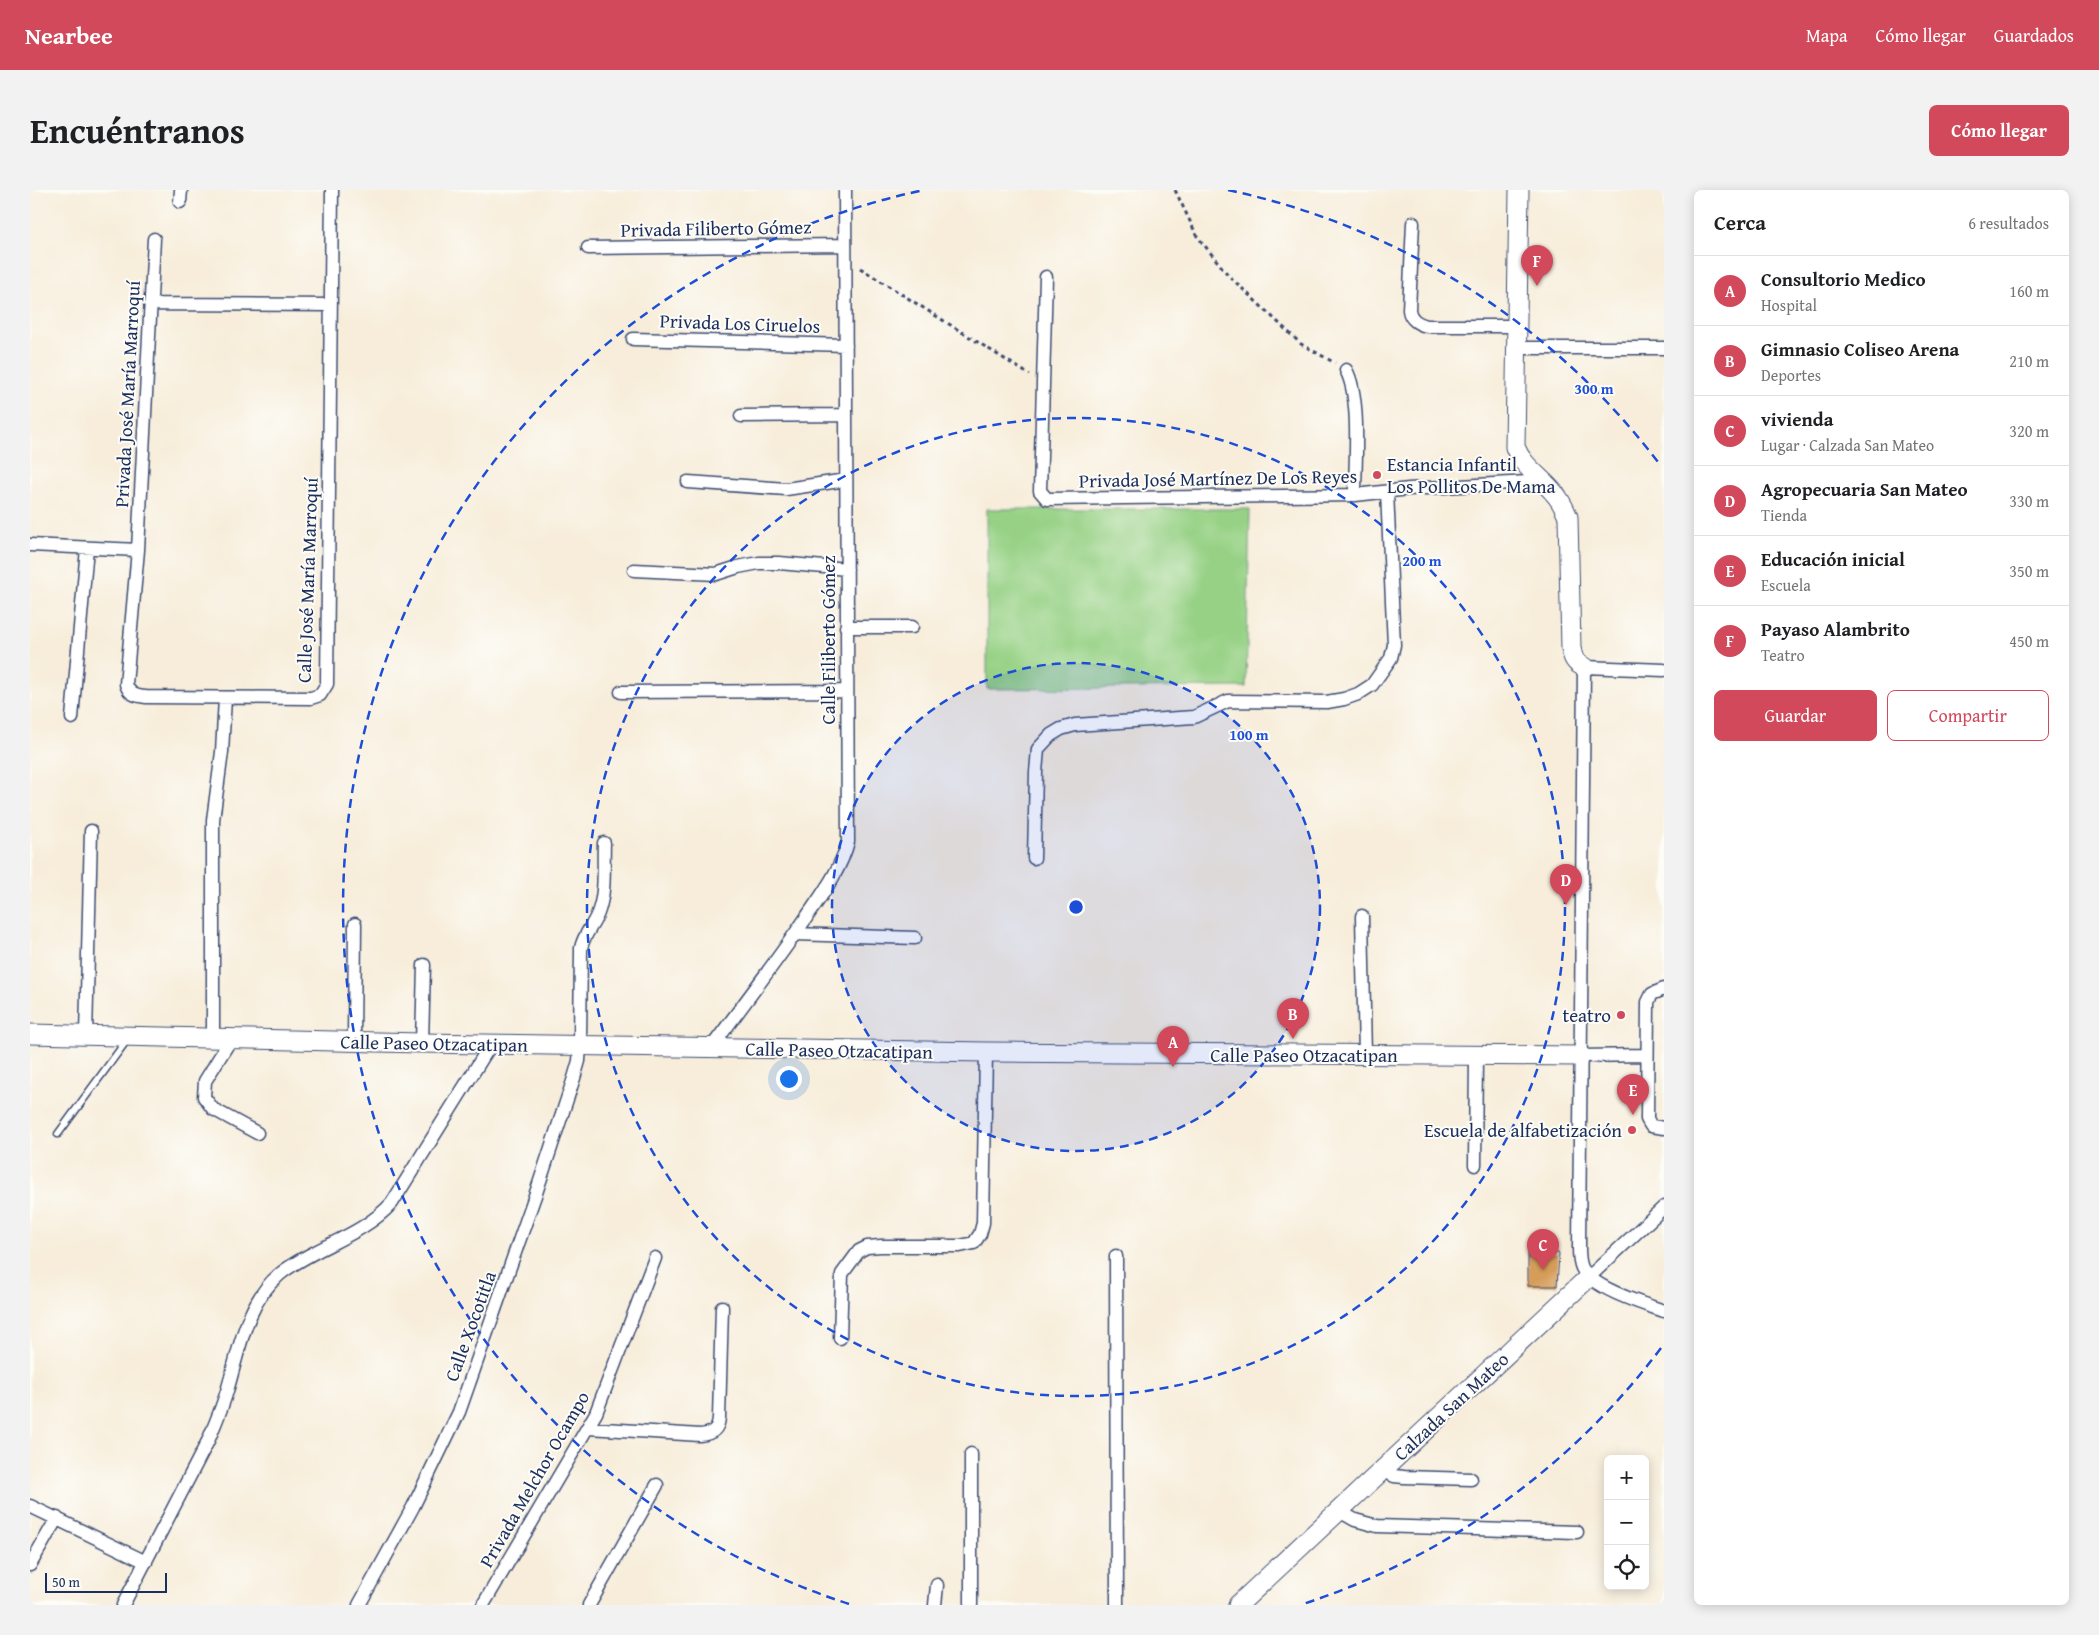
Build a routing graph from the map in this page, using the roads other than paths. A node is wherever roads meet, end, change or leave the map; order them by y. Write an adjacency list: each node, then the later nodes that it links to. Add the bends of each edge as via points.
1 (332, 190): 10 (street, Calle José María Marroquí)
2 (845, 190): 7 (street, Calle Filiberto Gómez)
3 (1519, 190): 11 (main road)
4 (1413, 223): 11 (street, via 1409,310 1415,321 1427,326)
5 (154, 239): 9 (street, Privada José María Marroquí)
6 (588, 248): 7 (street, Privada Filiberto Gómez)
7 (844, 252): 13 (street, Calle Filiberto Gómez)
8 (1046, 277): 23 (street, Privada José Martínez De Los Reyes, via 1040,491 1044,497 1050,500)
9 (150, 304): 10 (street); 26 (street, Privada José María Marroquí)
10 (331, 305): 35 (street, Calle José María Marroquí, via 327,684 320,695 311,698)
11 (1516, 326): 14 (main road)
12 (633, 339): 13 (street, Privada Los Ciruelos)
13 (846, 345): 17 (street, Calle Filiberto Gómez)
14 (1516, 348): 15 (street); 20 (main road, via 1515,447 1519,457)
15 (1664, 348)
16 (1346, 370): 23 (street, via 1355,401)
17 (846, 415): 18 (street); 19 (street, Calle Filiberto Gómez)
18 (741, 416)
19 (846, 480): 21 (street, via 786,489); 27 (street, Calle Filiberto Gómez)
20 (1543, 481): 22 (street, Privada José Martínez De Los Reyes); 31 (main road, via 1568,517 1571,648 1576,663)
21 (688, 482)
22 (1387, 492): 23 (street, Privada José Martínez De Los Reyes); 39 (street, via 1394,645 1391,658 1372,685 1358,694 1327,702 1228,701 1194,717 1075,725 1061,729 1038,748)
23 (1355, 495)
24 (30, 545): 25 (street)
25 (87, 548): 26 (street); 36 (street)
26 (138, 550): 35 (street, Calle José María Marroquí, via 128,690 131,694 146,697)
27 (847, 569): 28 (street, via 779,563 745,566 716,574); 29 (street, Calle Filiberto Gómez)
28 (634, 570)
29 (846, 627): 30 (street); 33 (street, Calle Filiberto Gómez)
30 (912, 627)
31 (1584, 667): 32 (street); 59 (street)
32 (1664, 670)
33 (846, 691): 34 (street); 42 (street, Calle Filiberto Gómez, via 848,842 837,873)
34 (621, 692)
35 (225, 698): 49 (street, via 213,820)
36 (72, 718)
37 (91, 831): 47 (street)
38 (604, 843): 53 (street, Calle Xocotitla, via 601,903 581,948)
39 (1034, 858)
40 (1362, 916): 56 (street)
41 (356, 924): 50 (street)
42 (795, 934): 43 (street); 54 (street, Calle Filiberto Gómez)
43 (915, 938)
44 (424, 965): 51 (street)
45 (1664, 989): 57 (street, via 1652,994 1648,1002)
46 (30, 1034): 47 (main road, Calle Paseo Otzacatipan)
47 (86, 1036): 48 (main road, Calle Paseo Otzacatipan)
48 (129, 1037): 49 (main road, Calle Paseo Otzacatipan); 62 (lane)
49 (222, 1039): 50 (main road, Calle Paseo Otzacatipan); 61 (street, via 205,1081 204,1097 213,1109)
50 (354, 1042): 51 (main road, Calle Paseo Otzacatipan)
51 (422, 1043): 52 (main road, Calle Paseo Otzacatipan)
52 (490, 1044): 53 (main road, Calle Paseo Otzacatipan); 80 (street, via 392,1203 380,1217 301,1260 279,1275 262,1295 240,1342 219,1416)
53 (580, 1045): 54 (main road, Calle Paseo Otzacatipan); 84 (street, Calle Xocotitla, via 579,1061 538,1190 459,1412 413,1507)
54 (711, 1048): 55 (main road, Calle Paseo Otzacatipan)
55 (986, 1052): 56 (main road, Calle Paseo Otzacatipan); 70 (street, via 983,1223 980,1234 974,1243 960,1246 881,1246 859,1251 842,1274)
56 (1365, 1055): 58 (main road, Calle Paseo Otzacatipan)
57 (1647, 1055): 59 (street, Calle Paseo Otzacatipan); 60 (street, via 1648,1123 1655,1128)
58 (1476, 1056): 59 (main road, Calle Paseo Otzacatipan); 63 (street)
59 (1581, 1056): 67 (street, via 1579,1258)
60 (1664, 1128)
61 (257, 1133)
62 (58, 1134)
63 (1476, 1165)
64 (1664, 1207): 67 (street, Calzada San Mateo)
65 (1116, 1256): 89 (street)
66 (654, 1258): 71 (street, Privada Melchor Ocampo)
67 (1589, 1277): 69 (street); 73 (main road, Calzada San Mateo)
68 (722, 1307): 71 (street, via 720,1418 715,1430 700,1435)
69 (1664, 1311)
70 (840, 1338)
71 (589, 1428): 85 (street, Privada Melchor Ocampo)
72 (970, 1454): 88 (street)
73 (1383, 1470): 74 (street, via 1394,1476); 77 (main road, Calzada San Mateo)
74 (1471, 1479)
75 (657, 1485): 86 (street)
76 (30, 1506): 78 (street)
77 (1339, 1511): 79 (street, via 1377,1526); 90 (main road, Calzada San Mateo)
78 (57, 1518): 80 (street); 81 (street)
79 (1577, 1532)
80 (146, 1562): 83 (street)
81 (30, 1565)
82 (937, 1586): 87 (street)
83 (123, 1605)
84 (359, 1605)
85 (484, 1605)
86 (589, 1605)
87 (935, 1605)
88 (971, 1605)
89 (1117, 1605)
90 (1238, 1605)

